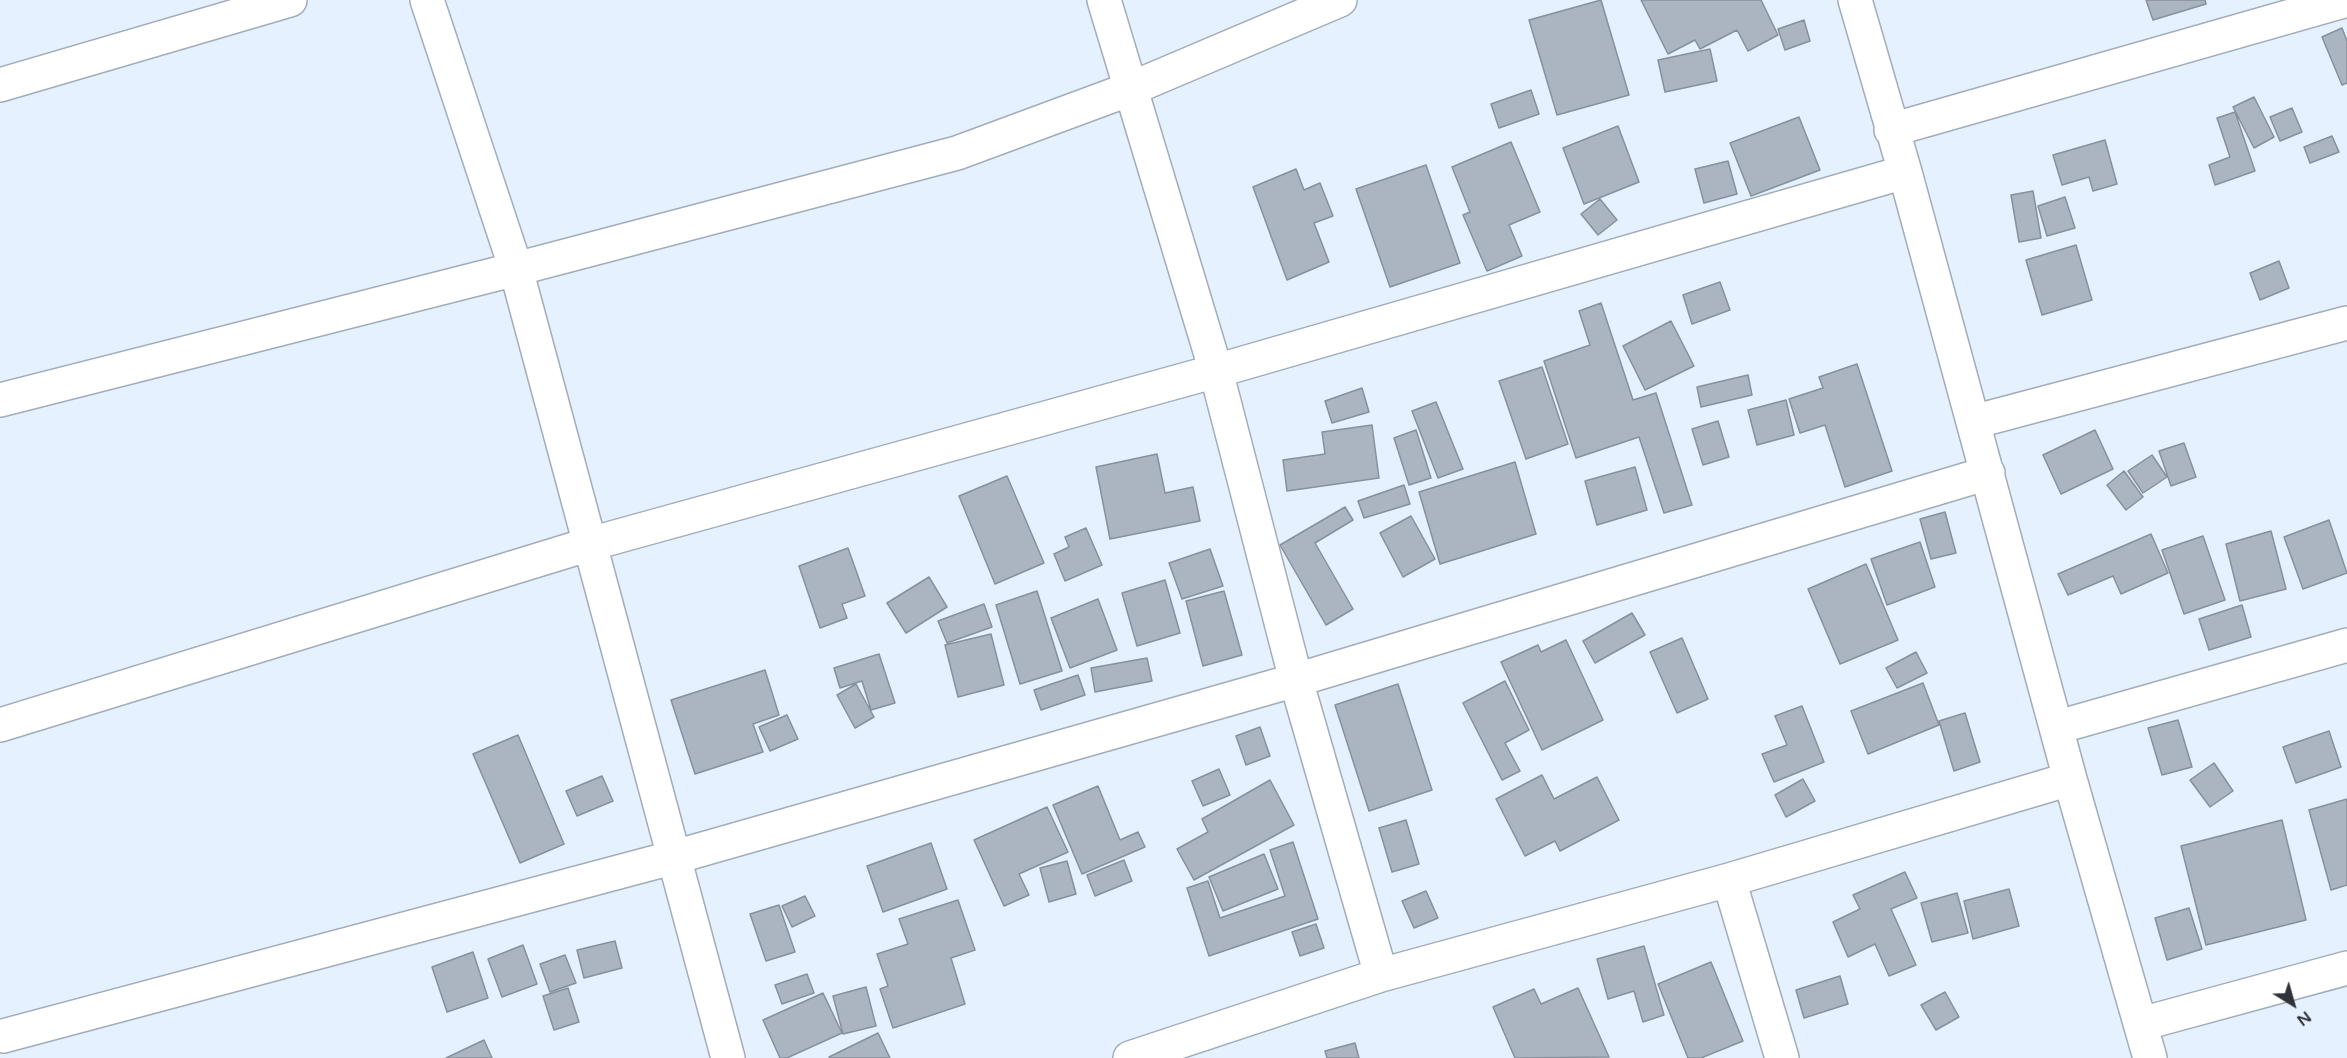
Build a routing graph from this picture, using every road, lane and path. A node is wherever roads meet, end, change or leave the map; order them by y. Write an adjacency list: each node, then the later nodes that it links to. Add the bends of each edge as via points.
1 (290, 0): 7 (street)
2 (427, 0): 11 (street)
3 (1104, 0): 8 (street)
4 (1340, 0): 8 (street)
5 (1855, 0): 9 (street)
6 (2347, 0): 9 (street)
7 (0, 85)
8 (1130, 89): 11 (street, via 957,153); 13 (street)
9 (1891, 130): 10 (street)
10 (1905, 172): 13 (street); 15 (street)
11 (516, 269): 14 (street); 17 (street)
12 (2347, 323): 15 (street)
13 (1216, 370): 17 (street); 19 (street)
14 (0, 400)
15 (1973, 422): 16 (street)
16 (1988, 473): 19 (street); 21 (street)
17 (590, 543): 20 (street); 23 (street)
18 (2347, 645): 21 (street)
19 (1296, 680): 23 (street); 26 (street)
20 (0, 725)
21 (2058, 727): 22 (street)
22 (2070, 779): 24 (street); 27 (street)
23 (675, 857): 28 (street); 29 (street)
24 (1729, 880): 26 (street); 31 (street)
25 (2347, 968): 27 (street)
26 (1381, 975): 30 (street)
27 (2141, 1024): 32 (street)
28 (4, 1040)
29 (728, 1058)
30 (1130, 1058)
31 (1782, 1058)
32 (2150, 1058)

